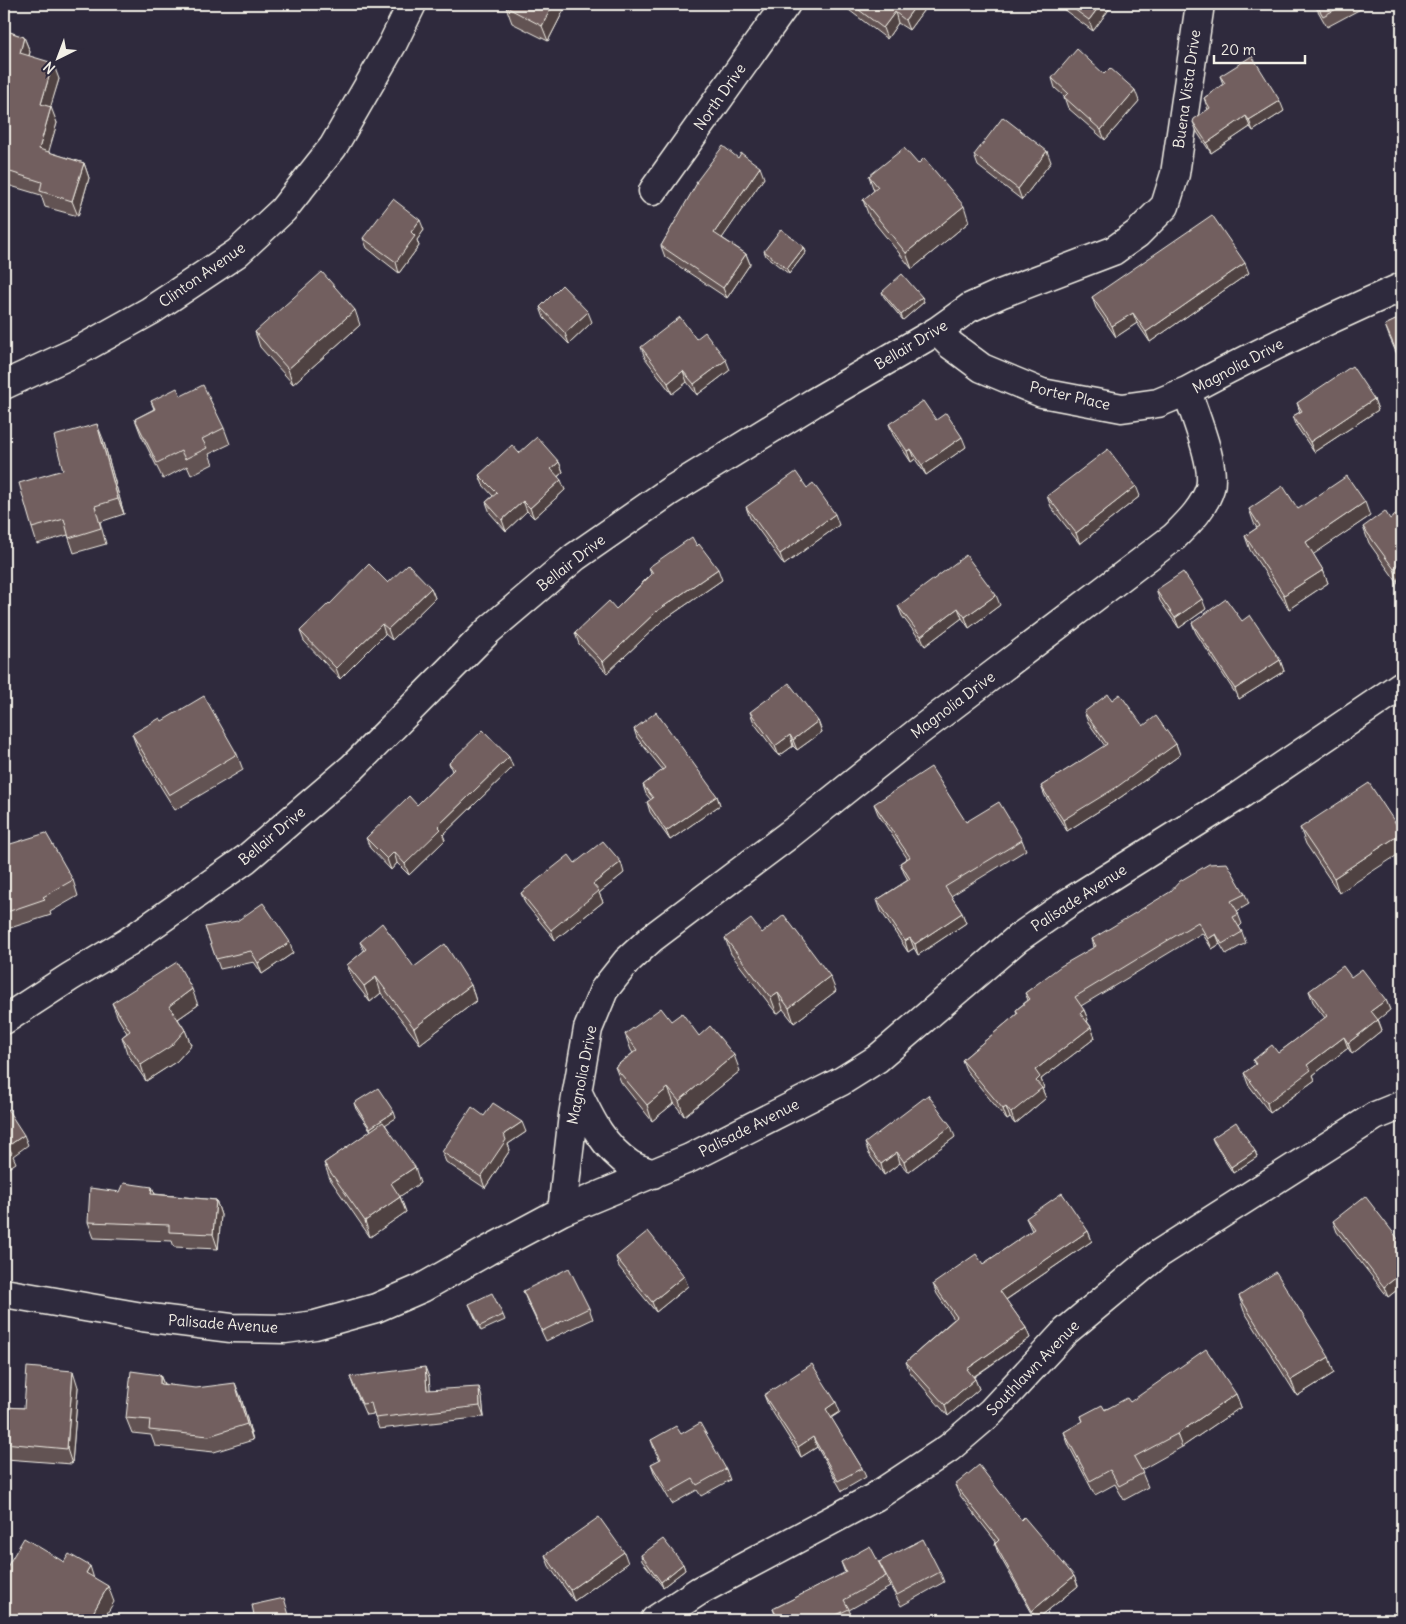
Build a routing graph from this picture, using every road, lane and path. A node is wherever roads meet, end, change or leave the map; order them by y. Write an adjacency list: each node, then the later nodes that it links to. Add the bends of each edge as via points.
1 (412, 4): 8 (street, Clinton Avenue, via 333,147 283,210 237,253 150,311 80,350)
2 (786, 4): 5 (street, North Drive)
3 (1200, 4): 4 (street, Buena Vista Drive)
4 (1175, 174): 7 (street, Bellair Drive, via 1165,206 1114,251 969,308)
5 (653, 191)
6 (1402, 288): 9 (street, Magnolia Drive)
7 (937, 331): 9 (street, Porter Place, via 982,368 1042,392 1122,408 1158,403); 11 (street, Bellair Drive, via 670,491 575,557 489,630 353,767 246,859 128,942)
8 (4, 385)
9 (1187, 391): 12 (street, Magnolia Drive, via 1211,466 1210,487 1196,515 1174,537 919,731 652,938 627,961 604,990 588,1028)
10 (1402, 685): 14 (street, Palisade Avenue, via 1237,797 1018,938 877,1059 761,1123)
11 (4, 1020)
12 (577, 1091): 14 (street, via 591,1121 608,1146 631,1166); 15 (street, Magnolia Drive)
13 (1402, 1105): 17 (street, Southlawn Avenue, via 1375,1116 1157,1255 1066,1331 991,1412 949,1448 876,1497 699,1591)
14 (653, 1174): 15 (street, Palisade Avenue)
15 (562, 1211): 16 (street, Palisade Avenue, via 422,1288 376,1308 315,1325 285,1329 231,1328 142,1317)
16 (4, 1293)
17 (655, 1620)

